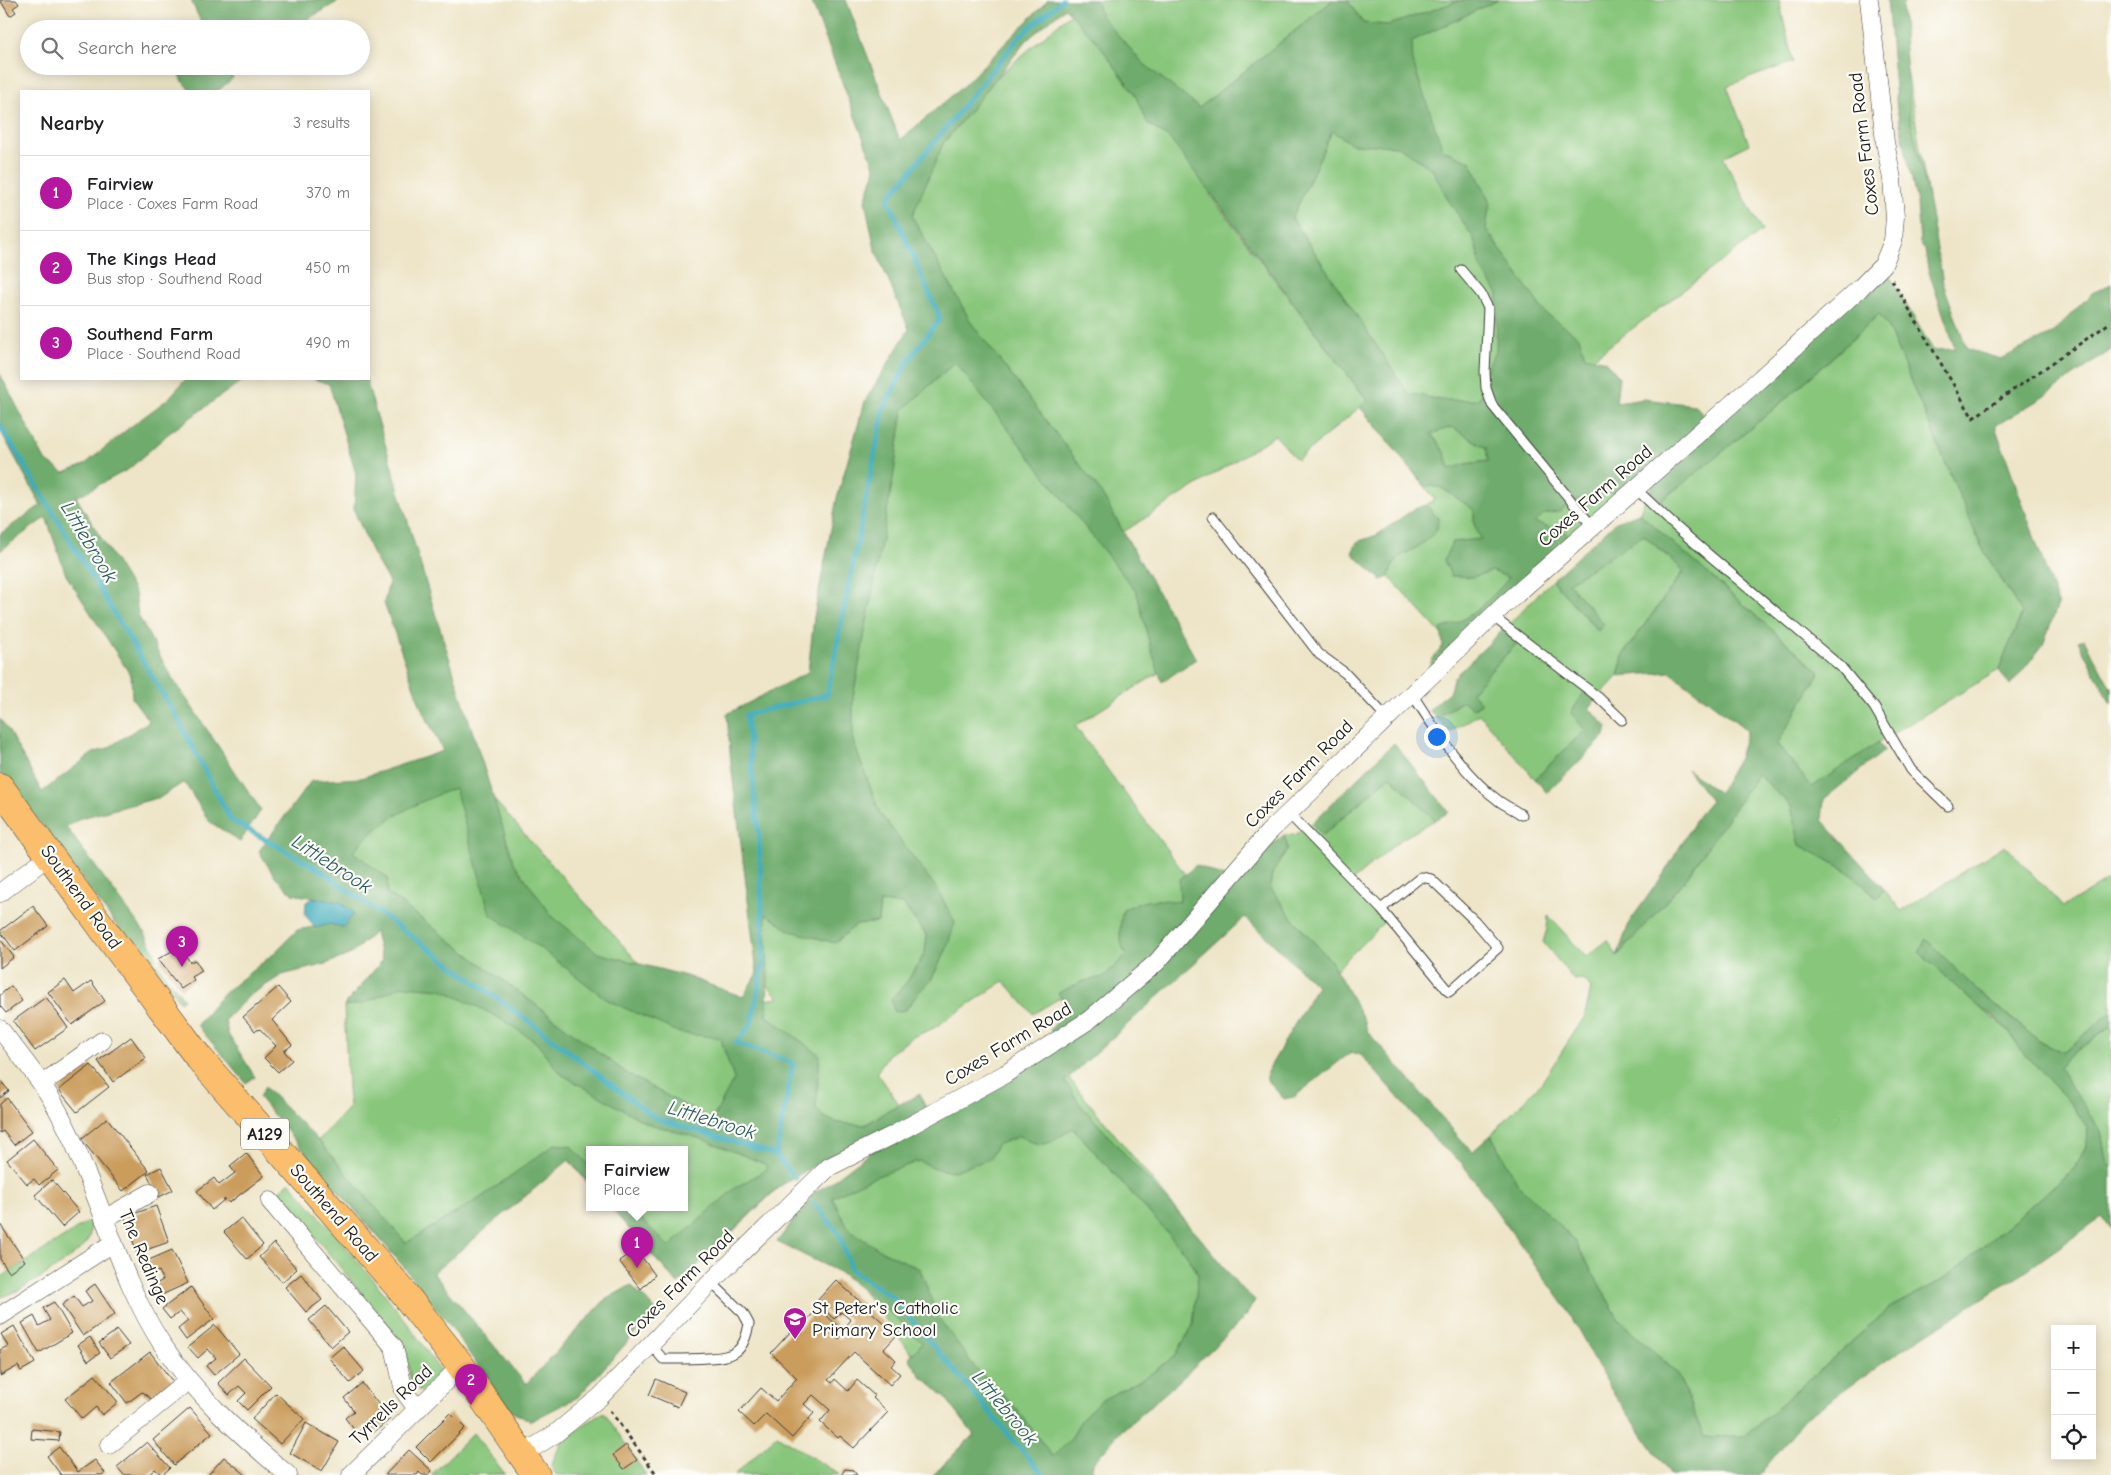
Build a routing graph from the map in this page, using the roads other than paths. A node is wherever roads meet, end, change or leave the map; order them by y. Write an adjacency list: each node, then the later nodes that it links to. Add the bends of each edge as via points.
1 (1869, 0): 3 (street, Coxes Farm Road, via 1895,217 1893,241 1883,265)
2 (1461, 270): 5 (lane, via 1488,308 1485,372 1492,405)
3 (1635, 488): 5 (street, Coxes Farm Road); 11 (lane, via 1841,668 1874,707 1911,770)
4 (1213, 517): 8 (lane, via 1319,654 1344,673)
5 (1592, 526): 6 (street, Coxes Farm Road)
6 (1492, 616): 7 (street, Coxes Farm Road); 9 (lane, via 1598,697)
7 (1412, 694): 8 (street, Coxes Farm Road); 13 (lane, via 1458,760 1498,800)
8 (1387, 718): 12 (street, Coxes Farm Road)
9 (1622, 720)
10 (0, 787): 14 (main road, Southend Road / A129)
11 (1948, 806)
12 (1288, 813): 16 (lane); 24 (street, Coxes Farm Road, via 1157,962 1089,1020 1005,1074 829,1168)
13 (1522, 814)
14 (50, 855): 15 (street); 27 (main road, Southend Road / A129, via 199,1058 398,1286)
15 (0, 893)
16 (1381, 909): 16 (lane, via 1421,877 1431,879 1498,948 1449,992)
17 (0, 1029): 19 (street, The Redinge)
18 (102, 1040): 19 (street)
19 (42, 1084): 22 (street, The Redinge, via 73,1143)
20 (150, 1194): 22 (street)
21 (270, 1201): 29 (street, via 394,1347 404,1391)
22 (104, 1220): 23 (street, The Redinge)
23 (113, 1243): 25 (street); 28 (street, The Redinge, via 140,1306 162,1344)
24 (711, 1282): 26 (street, Coxes Farm Road); 26 (lane, via 750,1324 741,1348 728,1357 663,1359)
25 (0, 1314)
26 (650, 1344): 31 (street, Coxes Farm Road, via 600,1397 555,1434)
27 (461, 1366): 29 (street, Tyrrells Road); 31 (main road, Southend Road / A129)
28 (189, 1380): 30 (street); 32 (street, The Redinge, via 236,1431)
29 (417, 1409): 33 (street, Tyrrells Road)
30 (109, 1445)
31 (530, 1464)
32 (288, 1475)
33 (351, 1475)

